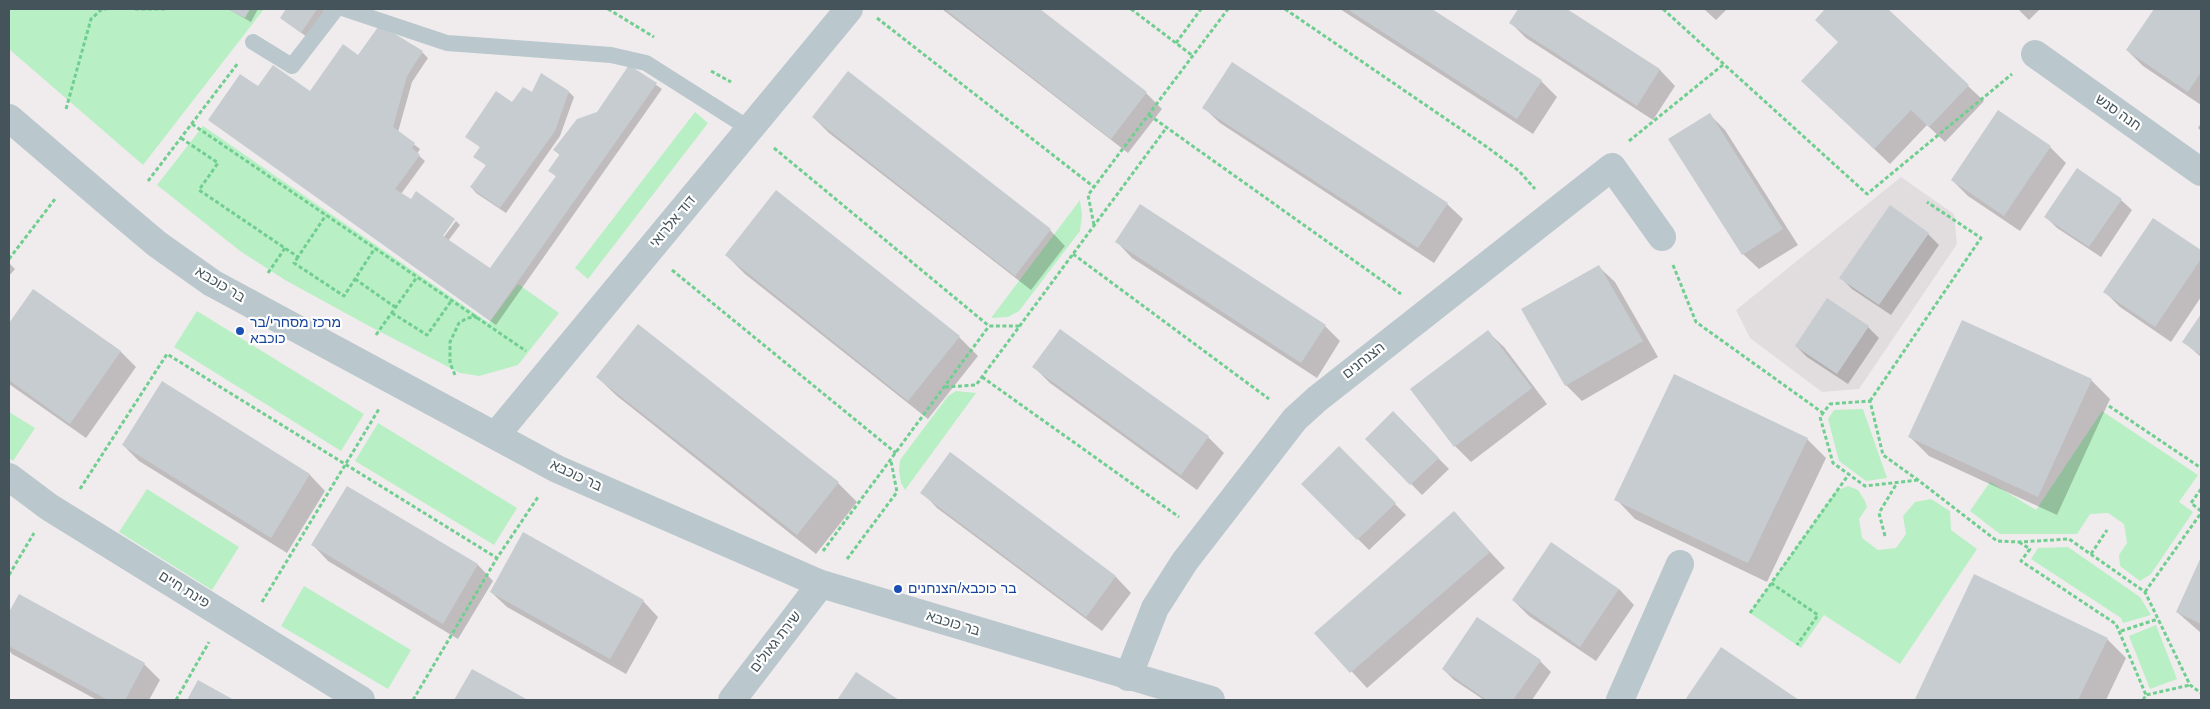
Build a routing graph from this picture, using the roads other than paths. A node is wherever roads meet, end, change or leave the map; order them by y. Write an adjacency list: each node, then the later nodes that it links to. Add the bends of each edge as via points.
1 (336, 9): 4 (lane, via 292,66)
2 (345, 9): 7 (lane, via 447,43 611,55 646,63)
3 (861, 12): 7 (street, דוד אלרואי)
4 (253, 42)
5 (2035, 54): 8 (street, חנה סנש)
6 (9, 118): 10 (street, בר כוכבא, via 134,225 212,283)
7 (750, 128): 10 (street, דוד אלרואי)
8 (2201, 172)
9 (1662, 237): 14 (street, הצנחנים, via 1612,168 1317,399 1295,418 1184,561 1155,608)
10 (496, 435): 13 (street, בר כוכבא, via 557,469)
11 (9, 478): 15 (street, פינת חיים)
12 (1680, 564): 18 (street)
13 (818, 582): 14 (street, בר כוכבא); 16 (street, שירת גאולים)
14 (1128, 677): 17 (street, בר כוכבא)
15 (361, 700)
16 (732, 700)
17 (1211, 700)
18 (1620, 700)

